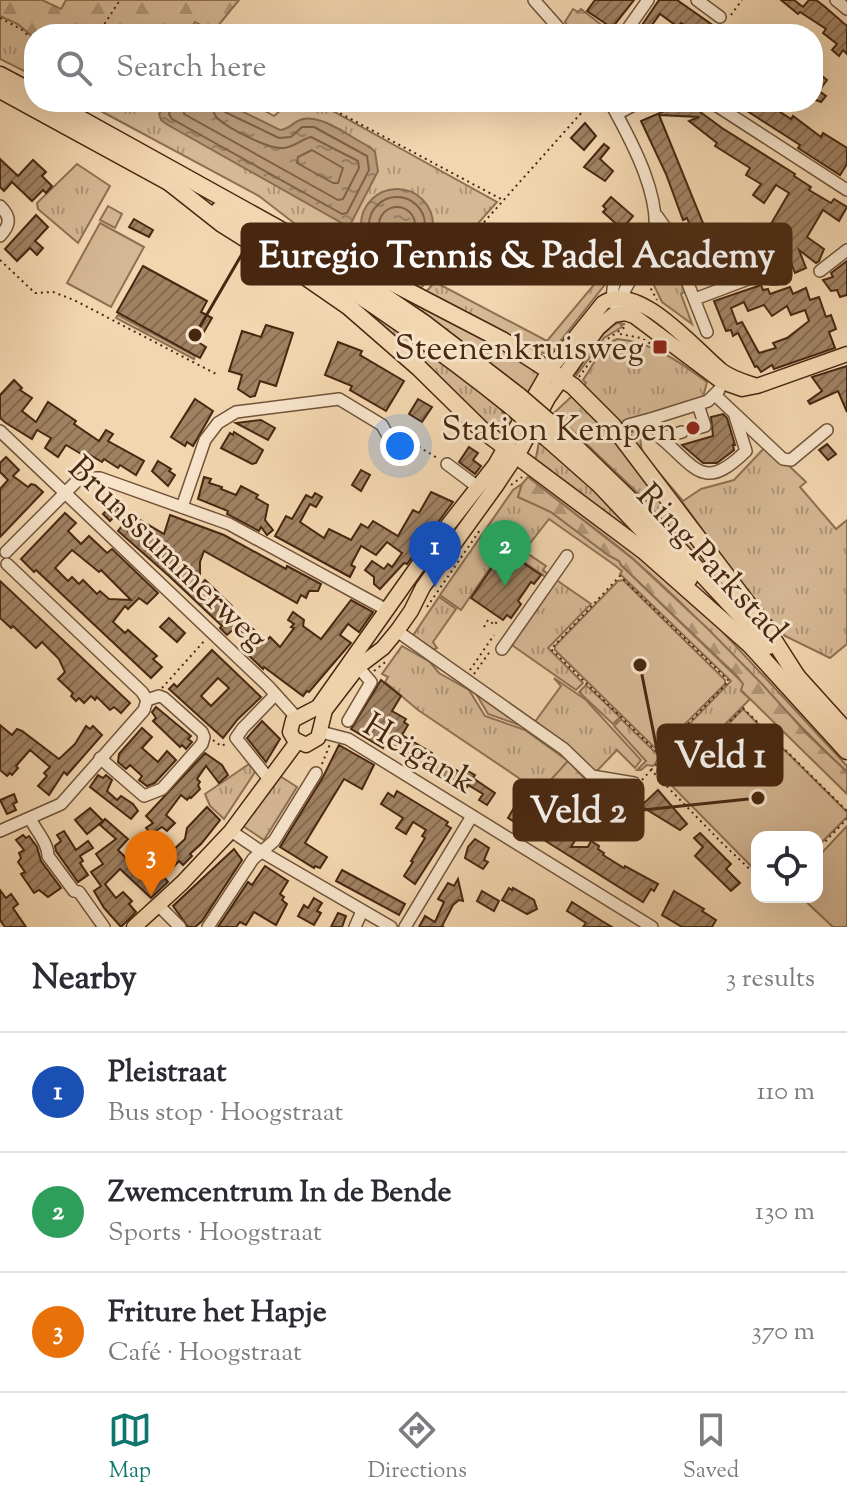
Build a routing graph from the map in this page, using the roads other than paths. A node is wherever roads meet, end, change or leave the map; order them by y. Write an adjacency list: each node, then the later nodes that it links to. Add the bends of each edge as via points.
1 (534, 0): 7 (street)
2 (648, 0): 8 (street)
3 (697, 0): 6 (street)
4 (836, 0): 5 (street)
5 (847, 9)
6 (720, 17)
7 (555, 24)
8 (631, 24)
9 (0, 75): 10 (highway)
10 (24, 88)
11 (0, 90): 12 (highway, Ring Parkstad)
12 (24, 103)
13 (41, 112): 18 (highway, Ring Parkstad)
14 (68, 112): 23 (highway, Ring Parkstad)
15 (621, 112): 17 (street)
16 (726, 112): 19 (street)
17 (617, 114): 21 (street)
18 (165, 179): 35 (highway, Ring Parkstad, via 337,279); 47 (highway, via 222,224 349,307)
19 (847, 190)
20 (0, 206): 24 (street, via 9,225)
21 (657, 216): 22 (street); 29 (street)
22 (654, 231): 28 (street, via 651,247); 28 (street, via 613,286)
23 (290, 235): 33 (highway, via 358,265); 35 (highway, Ring Parkstad, via 424,323)
24 (0, 236)
25 (847, 250): 26 (street)
26 (820, 271)
27 (764, 273): 29 (street)
28 (617, 297): 30 (street); 33 (main road, via 595,310); 34 (main road, via 642,305 680,332)
29 (695, 299): 31 (street)
30 (618, 313): 33 (main road, via 606,319); 34 (main road, via 634,316)
31 (707, 332)
32 (847, 354): 34 (main road, via 757,386)
33 (556, 373): 47 (main road); 59 (highway, via 613,426)
34 (722, 384): 36 (street); 37 (street)
35 (516, 402): 44 (highway, Ring Parkstad, bridge)
36 (698, 405): 38 (street); 40 (street, via 705,426)
37 (734, 413): 41 (street, via 783,459 791,460); 45 (street, via 746,451 728,469 714,474 700,473)
38 (654, 418): 39 (street); 45 (street)
39 (628, 425)
40 (698, 428)
41 (827, 430)
42 (0, 431): 50 (street, Brunssummerweg)
43 (682, 432): 45 (street)
44 (552, 433): 56 (highway, Ring Parkstad); 59 (highway, Ring Parkstad, via 660,529)
45 (661, 438)
46 (392, 443): 51 (street, via 382,425 339,399 236,412 205,440)
47 (510, 452): 49 (main road); 55 (main road); 56 (highway, via 632,541)
48 (447, 464): 49 (street)
49 (479, 488): 54 (main road)
50 (66, 492): 51 (street, via 79,480 96,478); 53 (street); 60 (street, Brunssummerweg)
51 (182, 507): 54 (street, via 229,524)
52 (567, 556): 57 (street)
53 (3, 558): 61 (street)
54 (390, 607): 55 (main road, via 400,602 404,607); 62 (main road, via 318,707)
55 (398, 630): 58 (main road); 71 (street, via 564,749 592,776)
56 (748, 643): 67 (highway, Ring Parkstad)
57 (498, 646)
58 (358, 667): 63 (street, via 371,682); 64 (main road, via 325,710)
59 (798, 678): 65 (highway, Ring Parkstad)
60 (275, 695): 62 (street, Brunssummerweg); 70 (street, via 236,738)
61 (153, 698): 68 (street); 68 (street, via 204,737 202,744 162,789 144,796)
62 (301, 715): 64 (main road, via 316,717); 66 (main road, via 291,723)
63 (348, 721)
64 (324, 730): 66 (main road, via 310,744); 72 (street, Heigank, via 348,739)
65 (847, 732)
66 (297, 742): 70 (main road)
67 (847, 751)
68 (100, 758): 73 (street, via 61,804)
69 (316, 773): 76 (street)
70 (268, 778): 75 (main road)
71 (634, 783)
72 (472, 816): 79 (street, Heigank); 86 (street)
73 (30, 818): 74 (street); 80 (street, via 48,856)
74 (0, 831)
75 (231, 831): 76 (street); 77 (main road)
76 (262, 852): 78 (street); 83 (street)
77 (159, 906): 81 (main road); 82 (street)
78 (362, 911): 84 (street); 85 (street)
79 (646, 925)
80 (104, 927)
81 (134, 927)
82 (180, 927)
83 (208, 927)
84 (355, 927)
85 (391, 927)
86 (405, 927)

